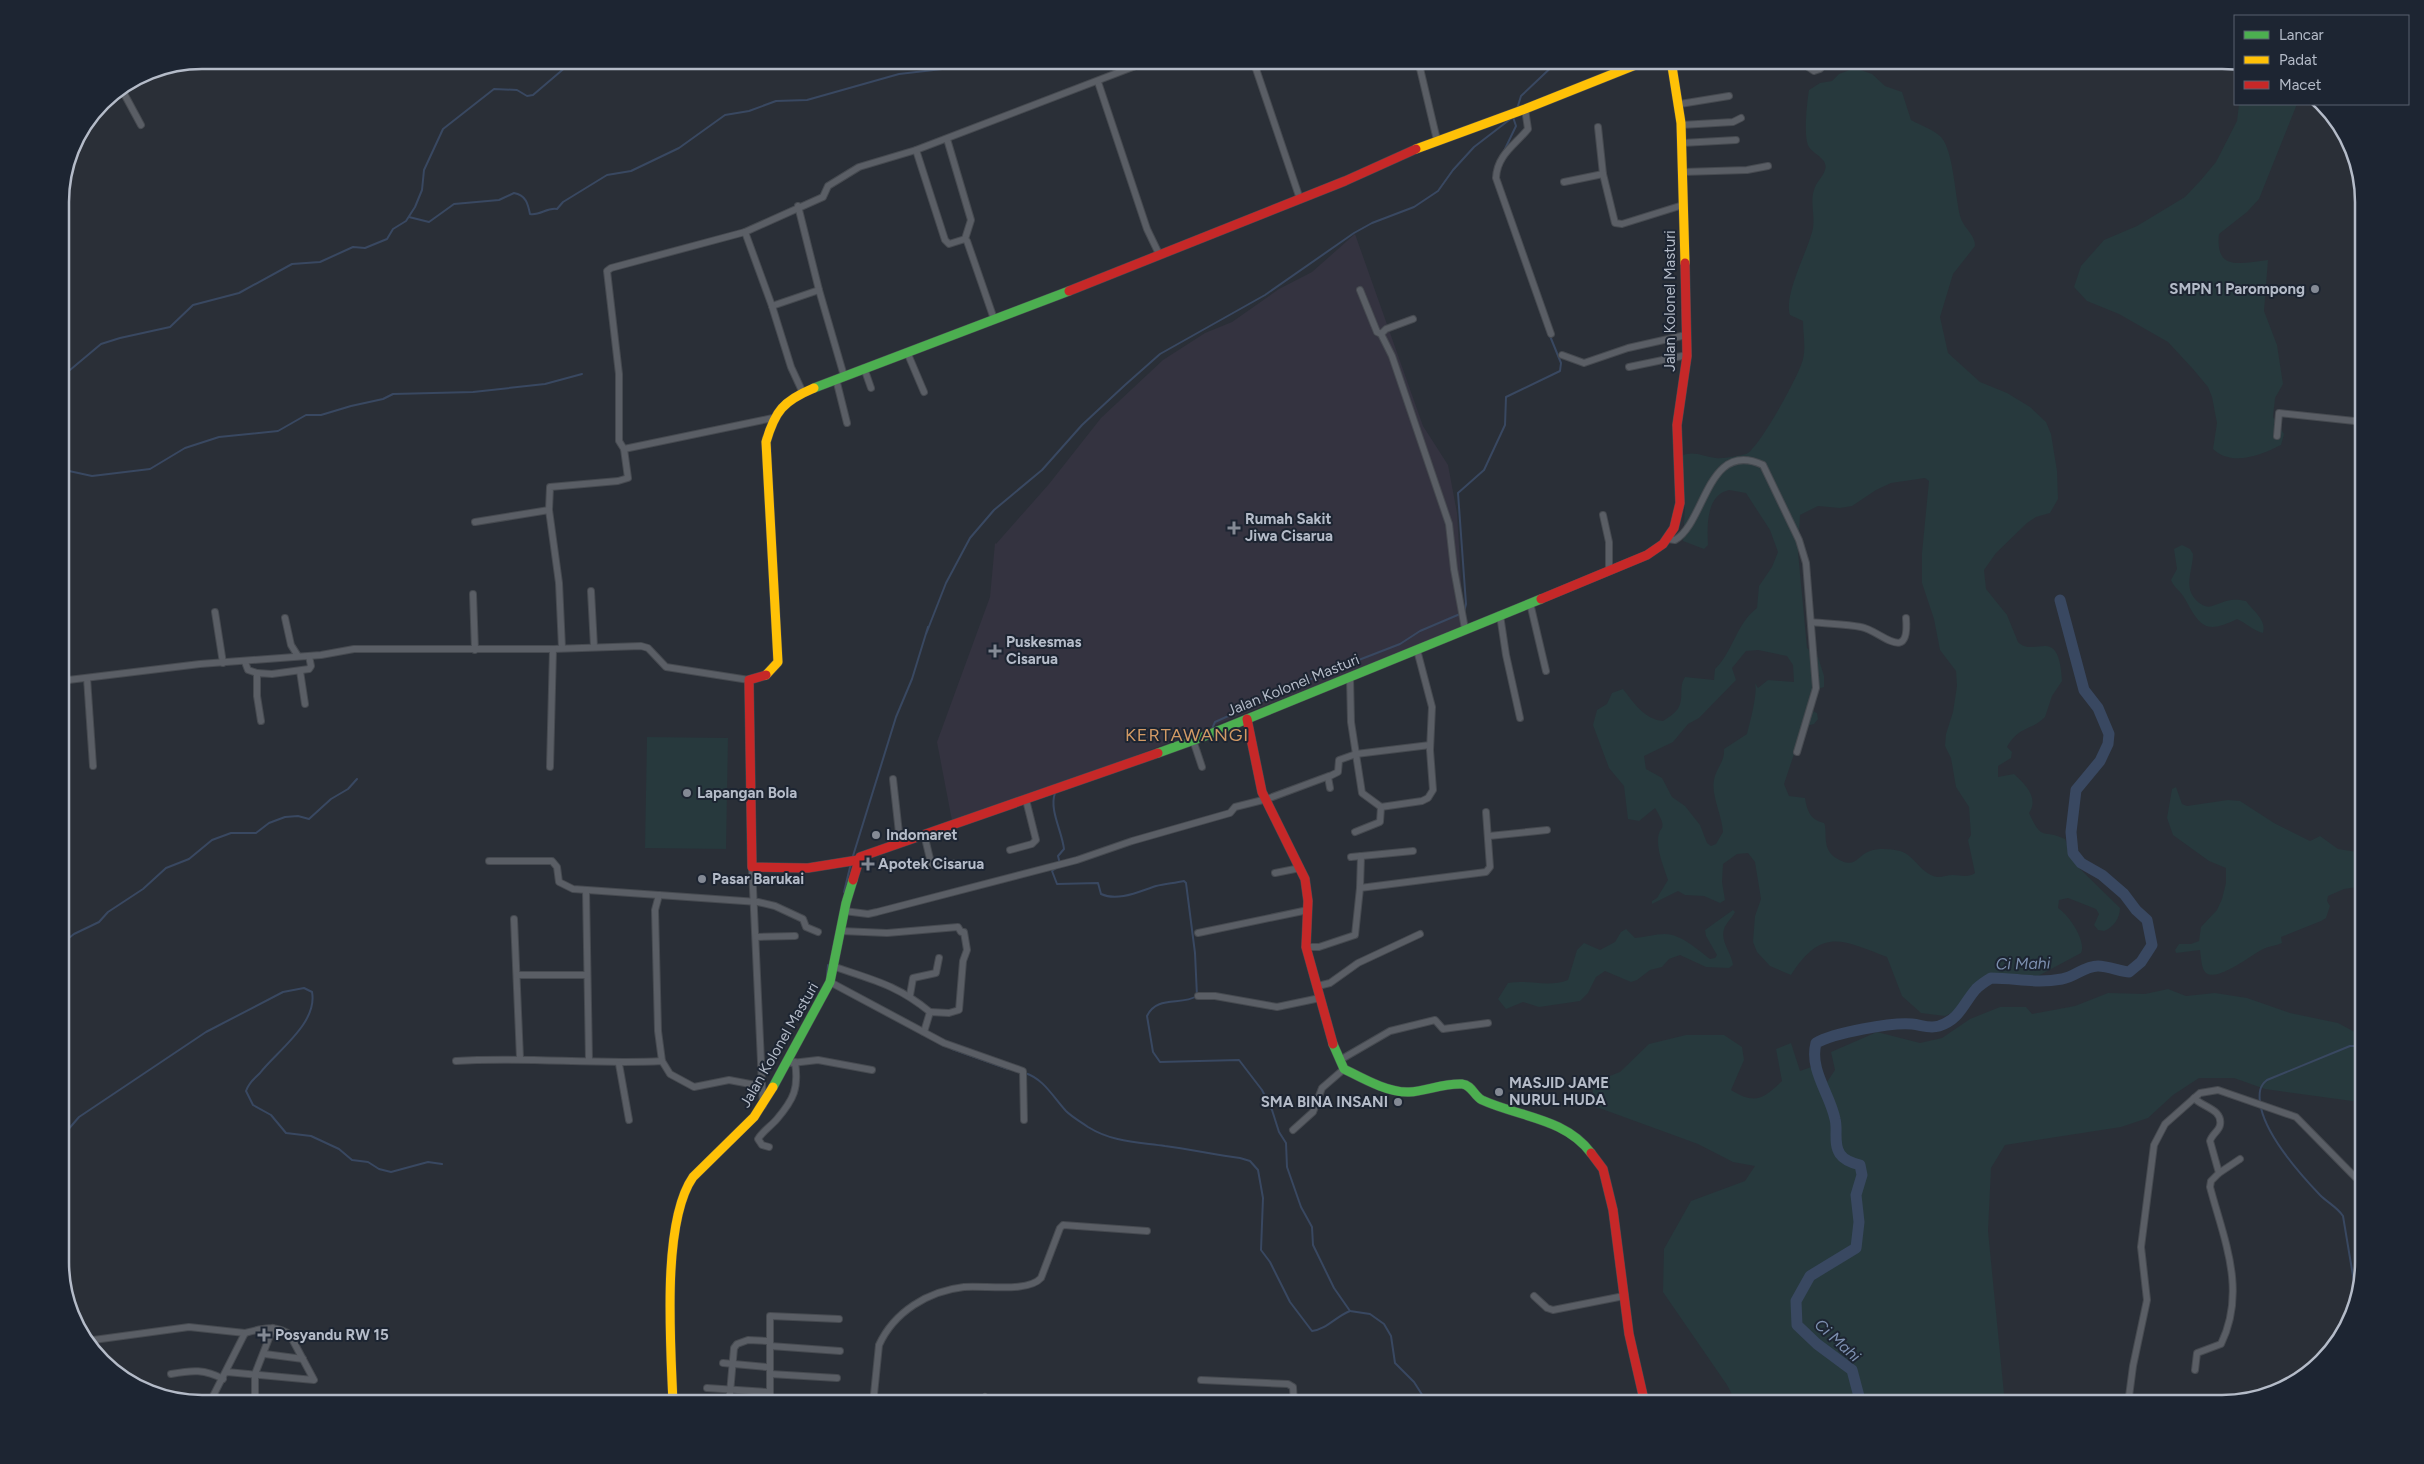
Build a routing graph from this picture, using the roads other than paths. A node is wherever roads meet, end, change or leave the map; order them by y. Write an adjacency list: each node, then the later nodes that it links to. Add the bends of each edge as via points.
1 (1127, 69): 6 (street)
2 (1256, 69): 24 (street)
3 (1420, 69): 16 (street)
4 (1625, 69): 10 (street)
5 (1674, 69): 9 (street, Jalan Kolonel Masturi)
6 (1098, 82): 15 (street); 29 (street, via 1147,229)
7 (124, 94): 12 (street)
8 (1729, 96): 9 (street)
9 (1680, 104): 13 (street, Jalan Kolonel Masturi)
10 (1517, 112): 16 (street); 36 (street, via 1528,129 1504,153 1496,178)
11 (1741, 118): 13 (street, via 1733,122)
12 (141, 125)
13 (1681, 125): 18 (street, Jalan Kolonel Masturi)
14 (1598, 127): 22 (street)
15 (947, 139): 19 (street); 28 (street, via 971,220)
16 (1438, 140): 24 (street)
17 (1736, 140): 18 (street)
18 (1682, 143): 21 (street, Jalan Kolonel Masturi)
19 (916, 150): 26 (street, via 859,167 828,186 823,197); 28 (street, via 945,240 948,244)
20 (1768, 166): 21 (street, via 1747,170)
21 (1683, 172): 25 (street, Jalan Kolonel Masturi)
22 (1603, 174): 23 (street); 25 (street, via 1615,223 1622,224)
23 (1564, 182)
24 (1300, 199): 29 (street)
25 (1684, 205): 37 (street, Jalan Kolonel Masturi)
26 (798, 206): 27 (street); 30 (street)
27 (744, 232): 32 (street); 51 (street, via 606,271 620,374 618,432)
28 (965, 239): 33 (street)
29 (1159, 254): 33 (street)
30 (819, 290): 32 (street); 43 (street)
31 (1360, 290): 35 (street, via 1377,332)
32 (772, 306): 46 (street, via 790,367)
33 (994, 319): 38 (street)
34 (1413, 319): 35 (street)
35 (1381, 334): 65 (street, via 1408,399 1449,524)
36 (1551, 334)
37 (1686, 334): 39 (street, via 1584,363); 40 (street, Jalan Kolonel Masturi)
38 (907, 352): 42 (street); 45 (street)
39 (1562, 355)
40 (1687, 355): 41 (street); 55 (street, Jalan Kolonel Masturi, via 1676,433 1680,507)
41 (1629, 367)
42 (864, 368): 43 (street); 44 (street)
43 (840, 377): 46 (street); 49 (street)
44 (871, 388)
45 (924, 392)
46 (803, 393): 47 (street)
47 (773, 418): 51 (street); 80 (street, via 766,442 767,492 778,662 756,680)
48 (2355, 421): 50 (street, via 2279,412)
49 (847, 423)
50 (2278, 436)
51 (624, 449): 52 (street, via 628,478 550,487)
52 (549, 510): 54 (street); 67 (street, via 559,583)
53 (1603, 515): 56 (street, via 1609,542)
54 (475, 522)
55 (1668, 539): 56 (street, Jalan Kolonel Masturi, via 1652,553); 64 (street, via 1675,540 1684,532 1722,469 1740,460 1763,465 1803,551)
56 (1609, 571): 59 (street, Jalan Kolonel Masturi)
57 (591, 591): 66 (street)
58 (473, 594): 69 (street)
59 (1530, 603): 61 (street, Jalan Kolonel Masturi); 76 (street)
60 (215, 612): 74 (street)
61 (1500, 615): 65 (street, Jalan Kolonel Masturi); 83 (street)
62 (285, 618): 71 (street, via 290,646)
63 (1906, 618): 64 (street, via 1906,634 1894,643 1862,627)
64 (1811, 622): 88 (street, via 1816,688)
65 (1465, 629): 70 (street, Jalan Kolonel Masturi)
66 (594, 647): 67 (street); 80 (street, via 645,647 666,666)
67 (562, 648): 68 (street)
68 (553, 649): 69 (street); 91 (street)
69 (475, 650): 72 (street, via 354,649)
70 (1417, 650): 78 (street, Jalan Kolonel Masturi); 87 (street, via 1432,704)
71 (298, 656): 72 (street); 73 (street)
72 (309, 656): 75 (street, via 310,668)
73 (245, 662): 74 (street); 77 (street, via 248,670)
74 (223, 663): 79 (street)
75 (300, 671): 77 (street); 82 (street)
76 (1546, 671)
77 (257, 673): 85 (street)
78 (1350, 677): 84 (street, Jalan Kolonel Masturi); 89 (street)
79 (87, 678): 81 (street); 90 (street)
80 (749, 680): 112 (street)
81 (69, 681)
82 (305, 704)
83 (1520, 718)
84 (1247, 719): 86 (street, Jalan Kolonel Masturi); 96 (street, via 1262,792)
85 (261, 721)
86 (1194, 740): 92 (street); 97 (street, Jalan Kolonel Masturi)
87 (1430, 745): 89 (street); 98 (street, via 1433,790 1428,798)
88 (1797, 752)
89 (1356, 754): 93 (street, via 1339,760 1338,772); 98 (street, via 1362,793)
90 (93, 766)
91 (550, 767)
92 (1202, 767)
93 (1329, 776): 95 (street); 96 (street)
94 (893, 779): 104 (street)
95 (1330, 788)
96 (1267, 799): 113 (street); 120 (street, via 1237,806 1230,813 1077,860 868,914)
97 (1026, 800): 102 (street, Jalan Kolonel Masturi); 105 (street, via 1036,840)
98 (1381, 807): 101 (street, via 1380,822)
99 (1486, 812): 103 (street)
100 (1547, 830): 103 (street)
101 (1355, 832)
102 (924, 834): 104 (street, Jalan Kolonel Masturi); 111 (street, via 931,863 936,866)
103 (1489, 836): 115 (street, via 1490,868 1481,874)
104 (900, 842): 109 (street, Jalan Kolonel Masturi)
105 (1010, 850)
106 (1413, 851): 107 (street)
107 (1361, 856): 108 (street); 115 (street)
108 (1351, 857)
109 (855, 860): 112 (street, via 805,868); 120 (street, Jalan Kolonel Masturi)
110 (489, 862): 116 (street, via 552,861 557,867 559,882 573,889)
111 (952, 863)
112 (752, 867): 118 (street)
113 (1300, 868): 114 (street); 119 (street, via 1308,890)
114 (1276, 873)
115 (1360, 888): 128 (street, via 1355,935)
116 (586, 890): 117 (street); 131 (street)
117 (659, 895): 118 (street); 144 (street, via 655,910 658,1031)
118 (754, 902): 123 (street, via 775,906 803,920 806,927); 127 (street)
119 (1308, 910): 124 (street); 128 (street)
120 (844, 911): 122 (street, Jalan Kolonel Masturi)
121 (514, 919): 132 (street)
122 (841, 930): 130 (street, Jalan Kolonel Masturi); 138 (street, via 887,933 959,927 964,932 967,946 960,1010 949,1014)
123 (818, 932)
124 (1198, 933)
125 (1420, 934): 134 (street)
126 (795, 936): 127 (street)
127 (756, 937): 149 (street)
128 (1306, 948): 134 (street)
129 (939, 958): 135 (street, via 936,973 913,978)
130 (835, 967): 133 (street, Jalan Kolonel Masturi); 135 (street, via 878,980)
131 (587, 974): 132 (street); 143 (street)
132 (517, 975): 141 (street)
133 (830, 982): 140 (street); 145 (street, Jalan Kolonel Masturi)
134 (1318, 986): 137 (street)
135 (910, 995): 138 (street)
136 (1198, 996): 137 (street, via 1277,1007)
137 (1320, 998): 147 (street, via 1329,1034)
138 (930, 1012): 140 (street)
139 (1488, 1023): 147 (street, via 1443,1029 1435,1020 1390,1032)
140 (924, 1032): 153 (street, via 950,1046 1024,1072)
141 (520, 1058): 142 (street); 143 (street)
142 (456, 1061)
143 (588, 1061): 146 (street)
144 (662, 1061): 146 (street); 149 (street, via 670,1074 694,1087 728,1080)
145 (790, 1063): 148 (street, via 818,1060); 151 (street, Jalan Kolonel Masturi); 155 (street, via 797,1077 795,1093 758,1139 762,1145)
146 (619, 1064): 152 (street)
147 (1342, 1064): 154 (street, via 1322,1088 1313,1112); 161 (street, via 1362,1078 1409,1092 1444,1084 1464,1084 1480,1099 1547,1121 1578,1138 1603,1169 1614,1210)
148 (872, 1070)
149 (761, 1086): 151 (street)
150 (2194, 1098): 157 (street, via 2214,1109 2221,1121 2210,1141); 158 (street, via 2205,1091 2218,1090 2289,1114 2304,1123); 192 (street, via 2165,1124 2154,1145 2141,1247 2147,1300)
151 (763, 1106): 186 (street, Jalan Kolonel Masturi, via 751,1122 696,1175 684,1190 677,1208 673,1260)
152 (629, 1120)
153 (1024, 1120)
154 (1293, 1130)
155 (770, 1147)
156 (2240, 1159): 157 (street)
157 (2219, 1173): 173 (street, via 2210,1187 2234,1274 2233,1299 2221,1344 2197,1353)
158 (2355, 1177)
159 (1147, 1231): 189 (street, via 1063,1225 1042,1278 1037,1283 964,1287 943,1292 908,1308 879,1345)
160 (1534, 1296): 161 (street, via 1553,1310)
161 (1624, 1296): 191 (street)
162 (839, 1319): 166 (street, via 770,1316)
163 (273, 1328): 164 (street); 168 (street); 169 (street, via 290,1334)
164 (245, 1333): 165 (street, via 189,1327); 174 (street)
165 (93, 1339)
166 (769, 1344): 167 (street); 171 (street, via 739,1342 734,1348); 177 (street)
167 (840, 1351)
168 (265, 1354): 169 (street); 176 (street)
169 (304, 1359): 176 (street, via 313,1381)
170 (723, 1363): 171 (street)
171 (733, 1363): 172 (street); 182 (street)
172 (766, 1367)
173 (2195, 1370)
174 (227, 1372): 176 (street); 179 (street)
175 (171, 1374): 179 (street, via 205,1370)
176 (255, 1374): 185 (street)
177 (770, 1374): 178 (street); 188 (street)
178 (837, 1378)
179 (224, 1379): 184 (street)
180 (1200, 1380): 190 (street, via 1288,1384 1293,1388)
181 (708, 1388): 182 (street)
182 (731, 1389): 183 (street); 187 (street)
183 (766, 1392)
184 (214, 1395)
185 (255, 1395)
186 (672, 1395)
187 (730, 1395)
188 (770, 1395)
189 (875, 1395)
190 (1293, 1395)
191 (1643, 1395)
192 (2129, 1395)

